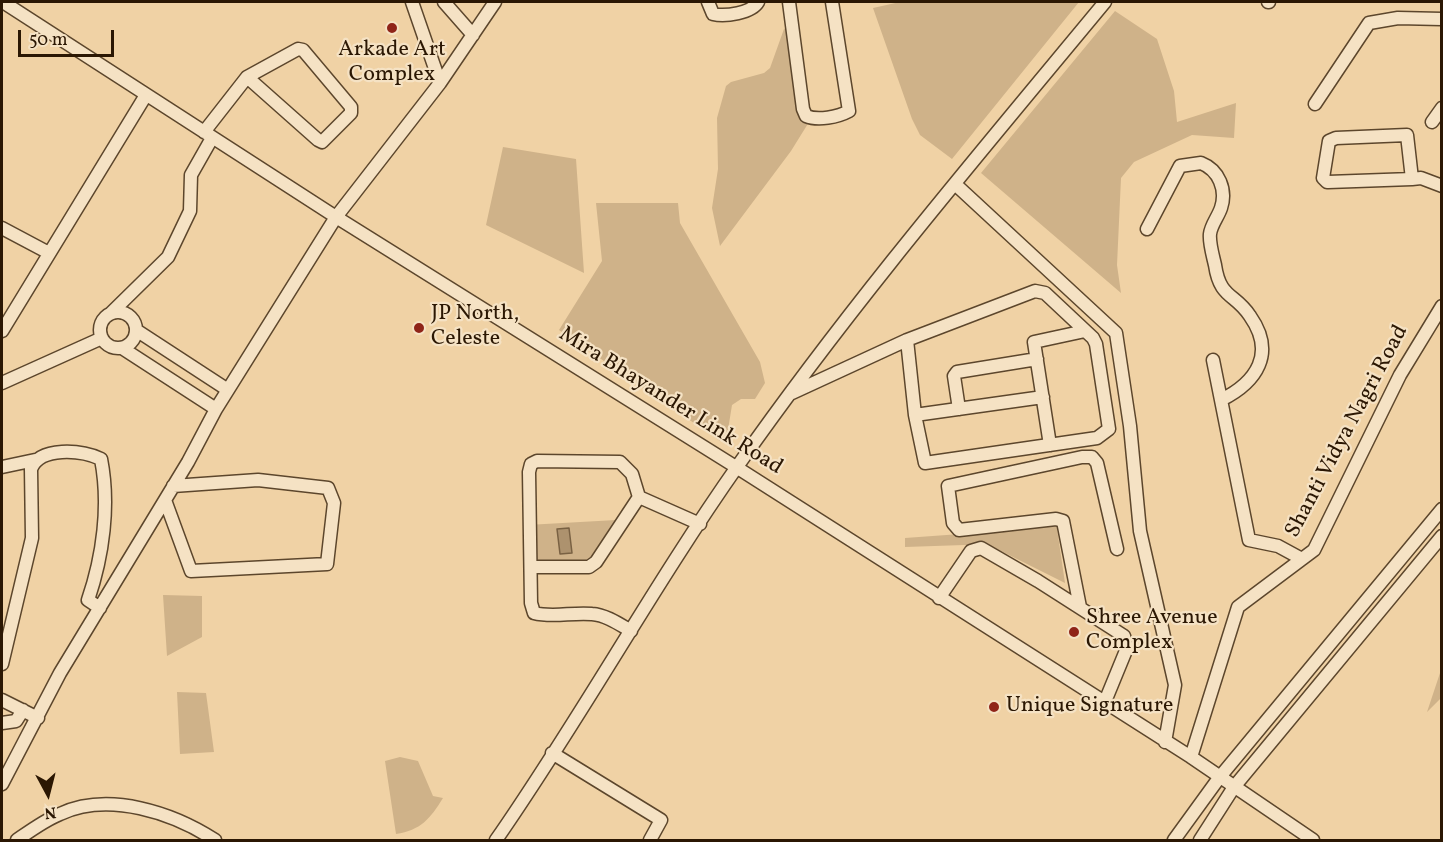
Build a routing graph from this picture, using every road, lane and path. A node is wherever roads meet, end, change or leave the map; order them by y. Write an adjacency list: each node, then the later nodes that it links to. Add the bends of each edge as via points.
1 (3, 2): 14 (street, Mira Bhayander Link Road)
2 (412, 2): 13 (street)
3 (444, 2): 11 (street)
4 (495, 2): 11 (street)
5 (708, 2): 6 (street, via 713,14 720,16 751,9)
6 (758, 2)
7 (789, 2): 8 (street, via 803,109 806,116 814,119 849,111)
8 (832, 2)
9 (1105, 2): 20 (street)
10 (1442, 19): 15 (street, via 1398,18 1369,23)
11 (473, 35): 13 (street)
12 (247, 77): 12 (street, via 301,49 351,107 351,113 322,142); 18 (street)
13 (440, 83): 22 (street)
14 (146, 95): 18 (street, Mira Bhayander Link Road); 25 (street)
15 (1316, 104)
16 (1442, 108): 17 (street)
17 (1432, 122)
18 (208, 135): 22 (street, Mira Bhayander Link Road); 27 (street, via 191,175 190,212 168,257)
19 (1412, 179): 19 (street, via 1327,182 1323,178 1329,141 1408,136); 21 (street)
20 (955, 184): 38 (street); 71 (street, via 1116,333 1140,531 1175,685)
21 (1442, 186)
22 (336, 217): 37 (street); 47 (street, Mira Bhayander Link Road)
23 (2, 228): 25 (street)
24 (1147, 229): 40 (street, via 1180,166 1201,163 1217,175 1223,190 1222,206 1210,234 1217,283 1249,314 1258,328 1262,346 1254,378)
25 (49, 253): 29 (street)
26 (1442, 306): 55 (street, Shanti Vidya Nagri Road, via 1400,375 1314,550)
27 (111, 313): 28 (street, via 128,315); 31 (street, via 100,326)
28 (136, 330): 33 (street, via 132,341); 37 (street)
29 (2, 331)
30 (1085, 331): 32 (street, via 1045,293 1035,291); 34 (street, via 1034,342); 44 (street, via 1096,344 1109,429 1097,438)
31 (102, 338): 33 (street, via 110,347); 36 (street)
32 (907, 340): 38 (street); 43 (street)
33 (122, 348): 41 (street)
34 (1036, 359): 39 (street); 42 (street, via 957,372 954,376)
35 (1213, 360): 40 (street)
36 (2, 383)
37 (228, 390): 41 (street)
38 (788, 394): 47 (street)
39 (1043, 397): 42 (street); 44 (street)
40 (1221, 400): 55 (street, via 1250,540 1278,546)
41 (216, 409): 48 (street)
42 (959, 409): 43 (street)
43 (915, 415): 44 (street, via 925,463)
44 (1050, 445)
45 (35, 460): 46 (street); 59 (street, via 46,453 92,455 101,459 104,523 98,570 88,600); 62 (street, via 31,469 32,538)
46 (2, 467)
47 (736, 467): 52 (street); 57 (street, Mira Bhayander Link Road)
48 (173, 486): 50 (street); 50 (street, via 258,480 328,488 334,503 327,564 191,571)
49 (639, 497): 52 (street); 56 (street, via 606,550 589,567); 56 (street, via 632,474 620,462 531,464)
50 (165, 500): 59 (street)
51 (1442, 508): 61 (street)
52 (700, 524): 60 (street)
53 (1442, 536): 63 (street)
54 (1117, 549): 58 (street, via 1097,463 1092,457 948,486 954,523 959,530 1063,521)
55 (1302, 559): 73 (street, Shanti Vidya Nagri Road, via 1238,607)
56 (531, 567): 60 (street, via 534,613 592,614)
57 (939, 598): 58 (street, via 971,551 978,548); 65 (street, Mira Bhayander Link Road)
58 (1080, 607): 65 (street, via 1127,641)
59 (100, 608): 68 (street)
60 (631, 631): 72 (street)
61 (1319, 657): 63 (street); 67 (street)
62 (2, 664)
63 (1334, 666): 70 (street)
64 (2, 700): 66 (street)
65 (1104, 704): 71 (street, Mira Bhayander Link Road)
66 (23, 710): 68 (street); 69 (street, via 16,722)
67 (1271, 715): 70 (street); 74 (street)
68 (38, 718): 75 (street)
69 (2, 723)
70 (1285, 725): 76 (street)
71 (1165, 742): 73 (street, Mira Bhayander Link Road)
72 (552, 753): 77 (street); 82 (street, via 661,820)
73 (1191, 758): 74 (street, Mira Bhayander Link Road)
74 (1219, 778): 76 (street, Mira Bhayander Link Road); 83 (street)
75 (2, 784)
76 (1234, 787): 84 (street); 85 (street, Mira Bhayander Link Road)
77 (504, 828): 80 (street); 81 (street)
78 (17, 840): 79 (street, via 60,813 82,807 119,806 161,813 192,825)
79 (215, 840)
80 (496, 840)
81 (510, 840)
82 (650, 840)
83 (1174, 840)
84 (1200, 840)
85 (1313, 840)

